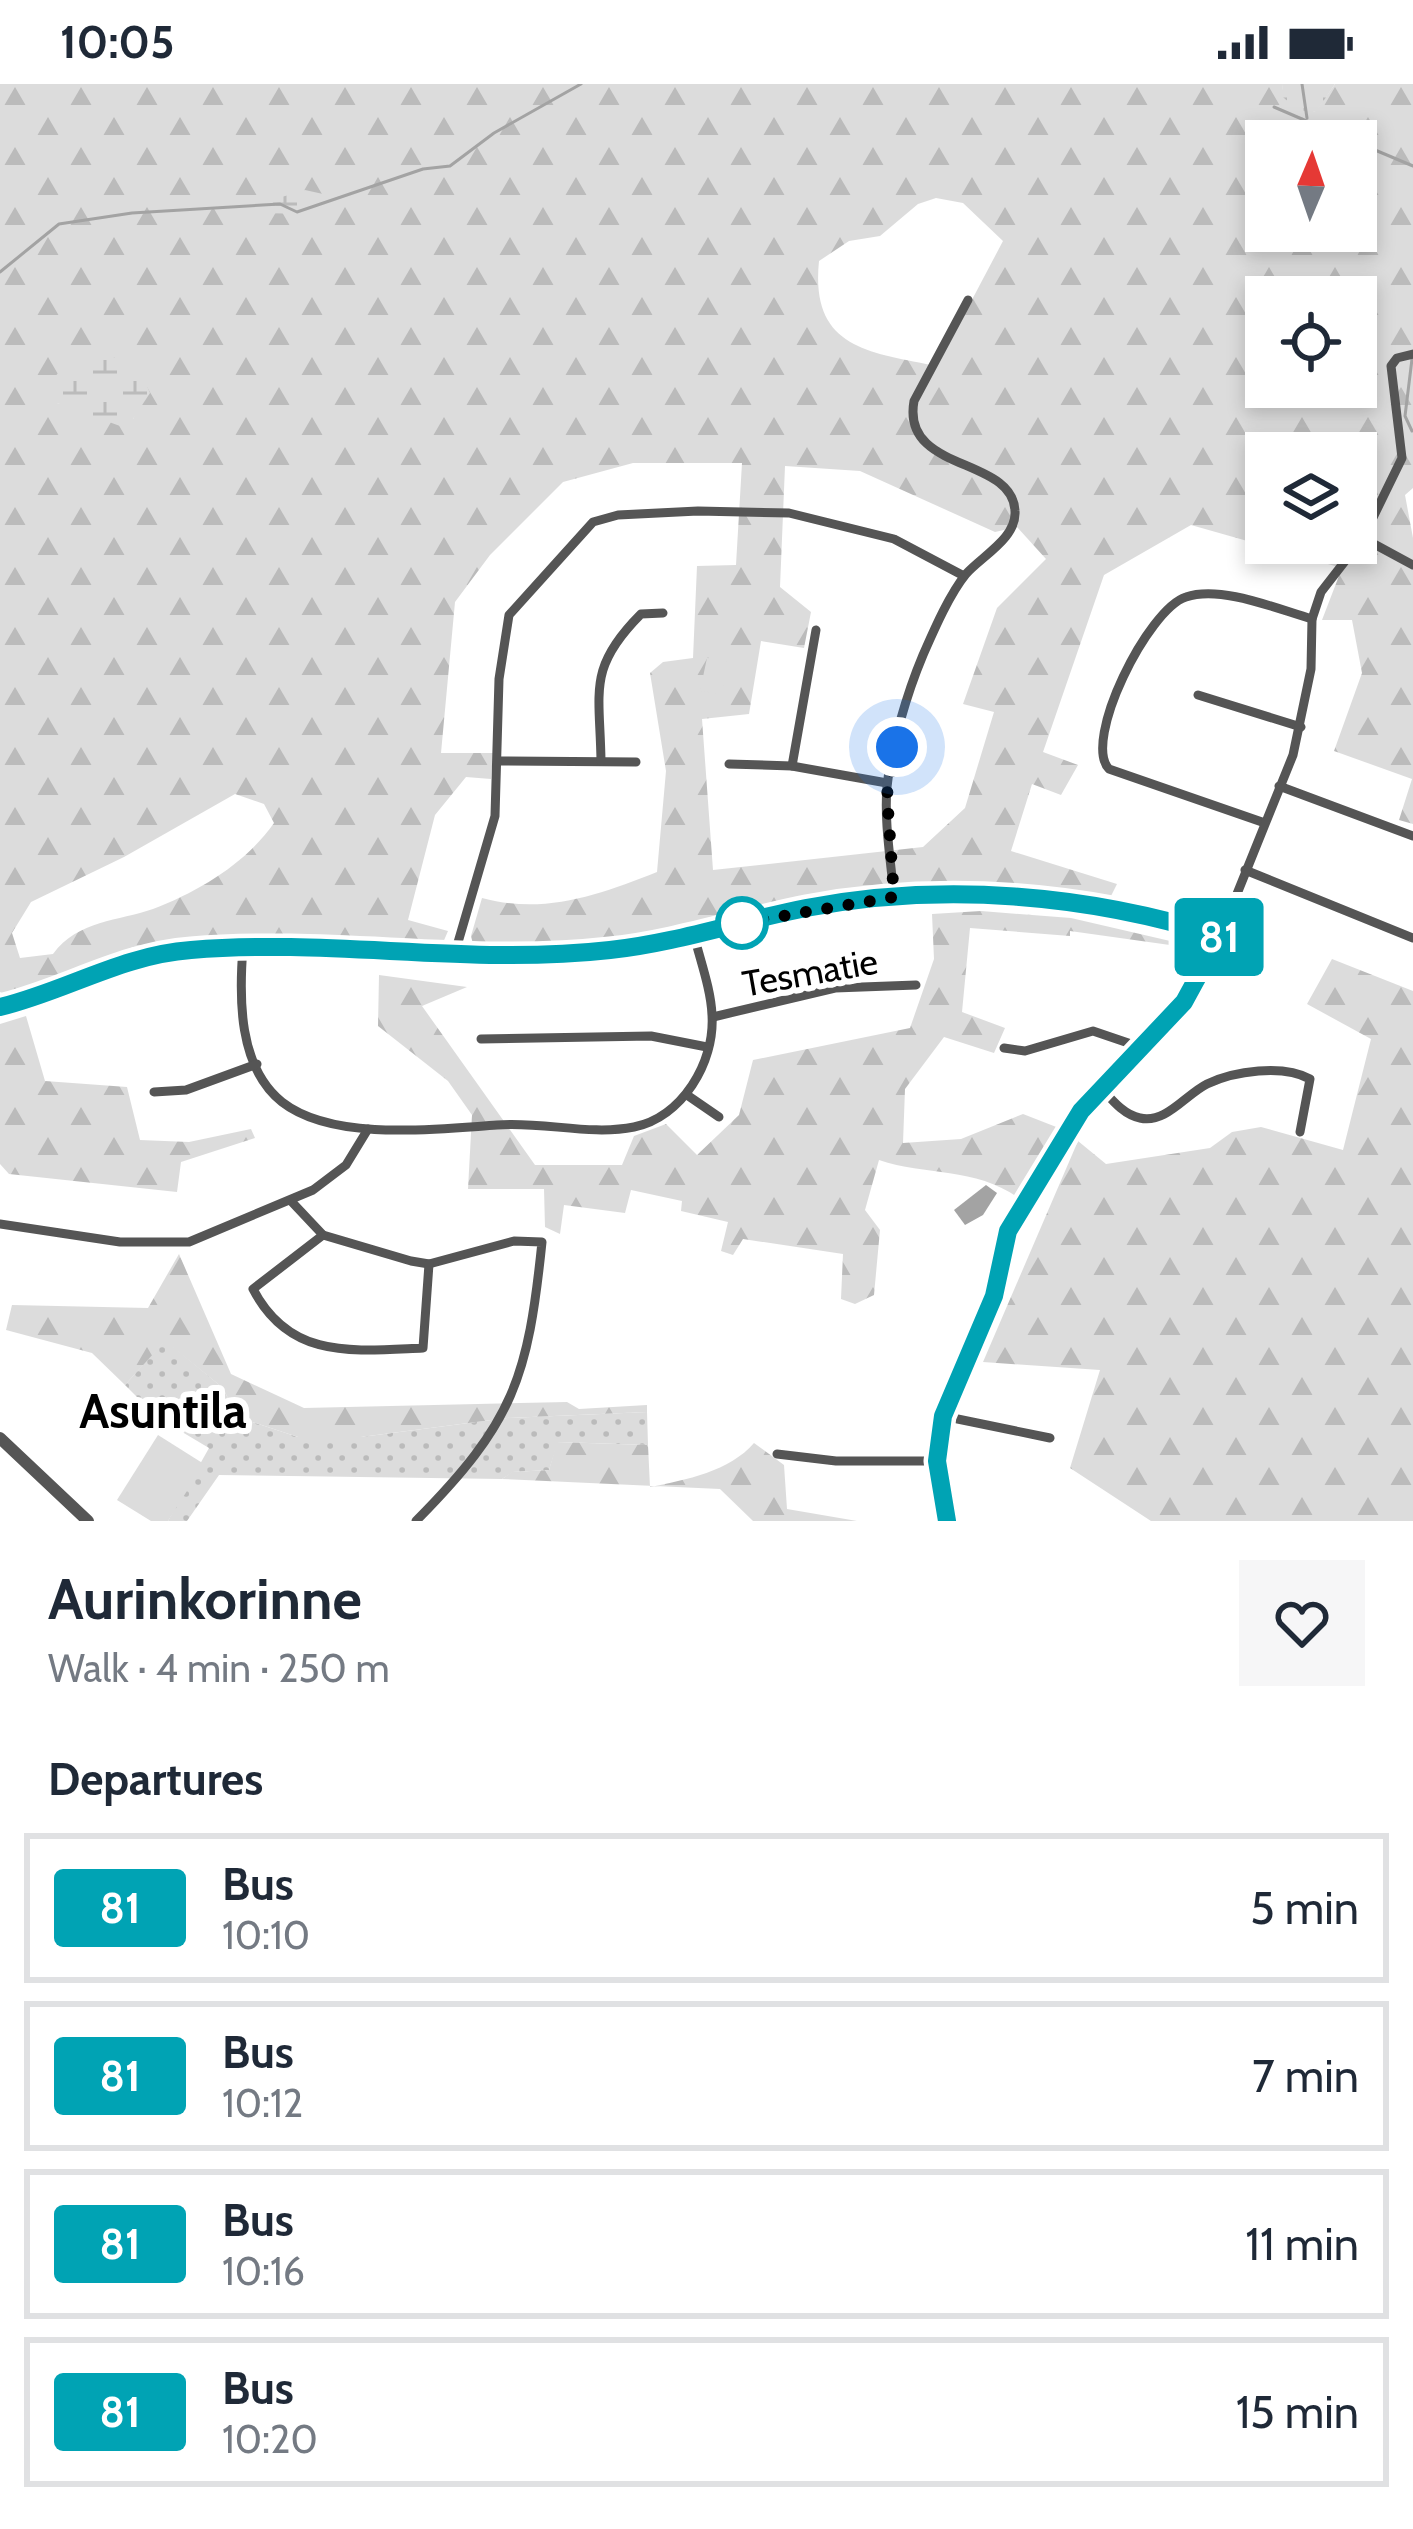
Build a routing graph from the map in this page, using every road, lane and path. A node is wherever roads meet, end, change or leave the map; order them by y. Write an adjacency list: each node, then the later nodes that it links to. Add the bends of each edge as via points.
1 (968, 300): 7 (street, via 911,416 935,451 1012,496 1016,515 999,544)
2 (1413, 354): 3 (street, via 1391,366 1402,458)
3 (1377, 509)
4 (1377, 546): 6 (street)
5 (1339, 564): 9 (street)
6 (1413, 565)
7 (964, 576): 13 (street, via 894,539 789,513 698,511 593,522 509,615); 18 (street, via 924,652)
8 (663, 613): 14 (street, via 640,614 600,665)
9 (1312, 619): 12 (street); 20 (street, via 1206,593 1181,598 1137,645 1101,741 1109,769)
10 (816, 630): 17 (street)
11 (1198, 694): 12 (street)
12 (1301, 727): 19 (street)
13 (499, 761): 14 (street); 28 (street, via 495,816)
14 (601, 761): 15 (street)
15 (636, 762)
16 (729, 764): 17 (street)
17 (792, 766): 18 (street)
18 (887, 783): 23 (street)
19 (1279, 786): 20 (street); 21 (street)
20 (1262, 822): 22 (street)
21 (1413, 836)
22 (1245, 870): 25 (street); 26 (street)
23 (894, 897): 24 (street); 25 (street, via 1067,901)
24 (694, 935): 28 (street, via 610,950); 31 (street)
25 (1220, 936): 35 (street, via 1194,988)
26 (1413, 938)
27 (243, 947): 28 (street); 30 (street, via 149,955); 36 (street, via 243,1028)
28 (454, 956)
29 (916, 985): 31 (street, Tesmatie, via 835,988)
30 (0, 1007)
31 (712, 1017): 33 (street)
32 (481, 1040): 33 (street, via 651,1036)
33 (707, 1047): 39 (street)
34 (1004, 1048): 35 (street, via 1025,1051 1093,1031)
35 (1143, 1048): 37 (street)
36 (257, 1064): 38 (street, via 186,1090); 41 (street, via 295,1109)
37 (1102, 1089): 42 (street, via 1138,1118 1159,1118 1228,1076 1299,1072 1310,1079); 47 (street, via 1008,1231 994,1296)
38 (154, 1092)
39 (687, 1095): 40 (street); 41 (street, via 632,1128)
40 (718, 1117)
41 (368, 1129): 43 (street, via 335,1176)
42 (1300, 1132)
43 (292, 1201): 44 (street, via 164,1245); 45 (street)
44 (0, 1224)
45 (323, 1235): 46 (street); 46 (street, via 253,1289 264,1310 309,1346 423,1348)
46 (429, 1264): 54 (street, via 514,1241 542,1242 531,1342 502,1414 472,1464)
47 (943, 1416): 49 (street); 52 (street)
48 (0, 1438): 50 (street)
49 (1050, 1438)
50 (4, 1454): 53 (street)
51 (777, 1454): 52 (street)
52 (937, 1461): 55 (street)
53 (86, 1521)
54 (416, 1521)
55 (946, 1521)

